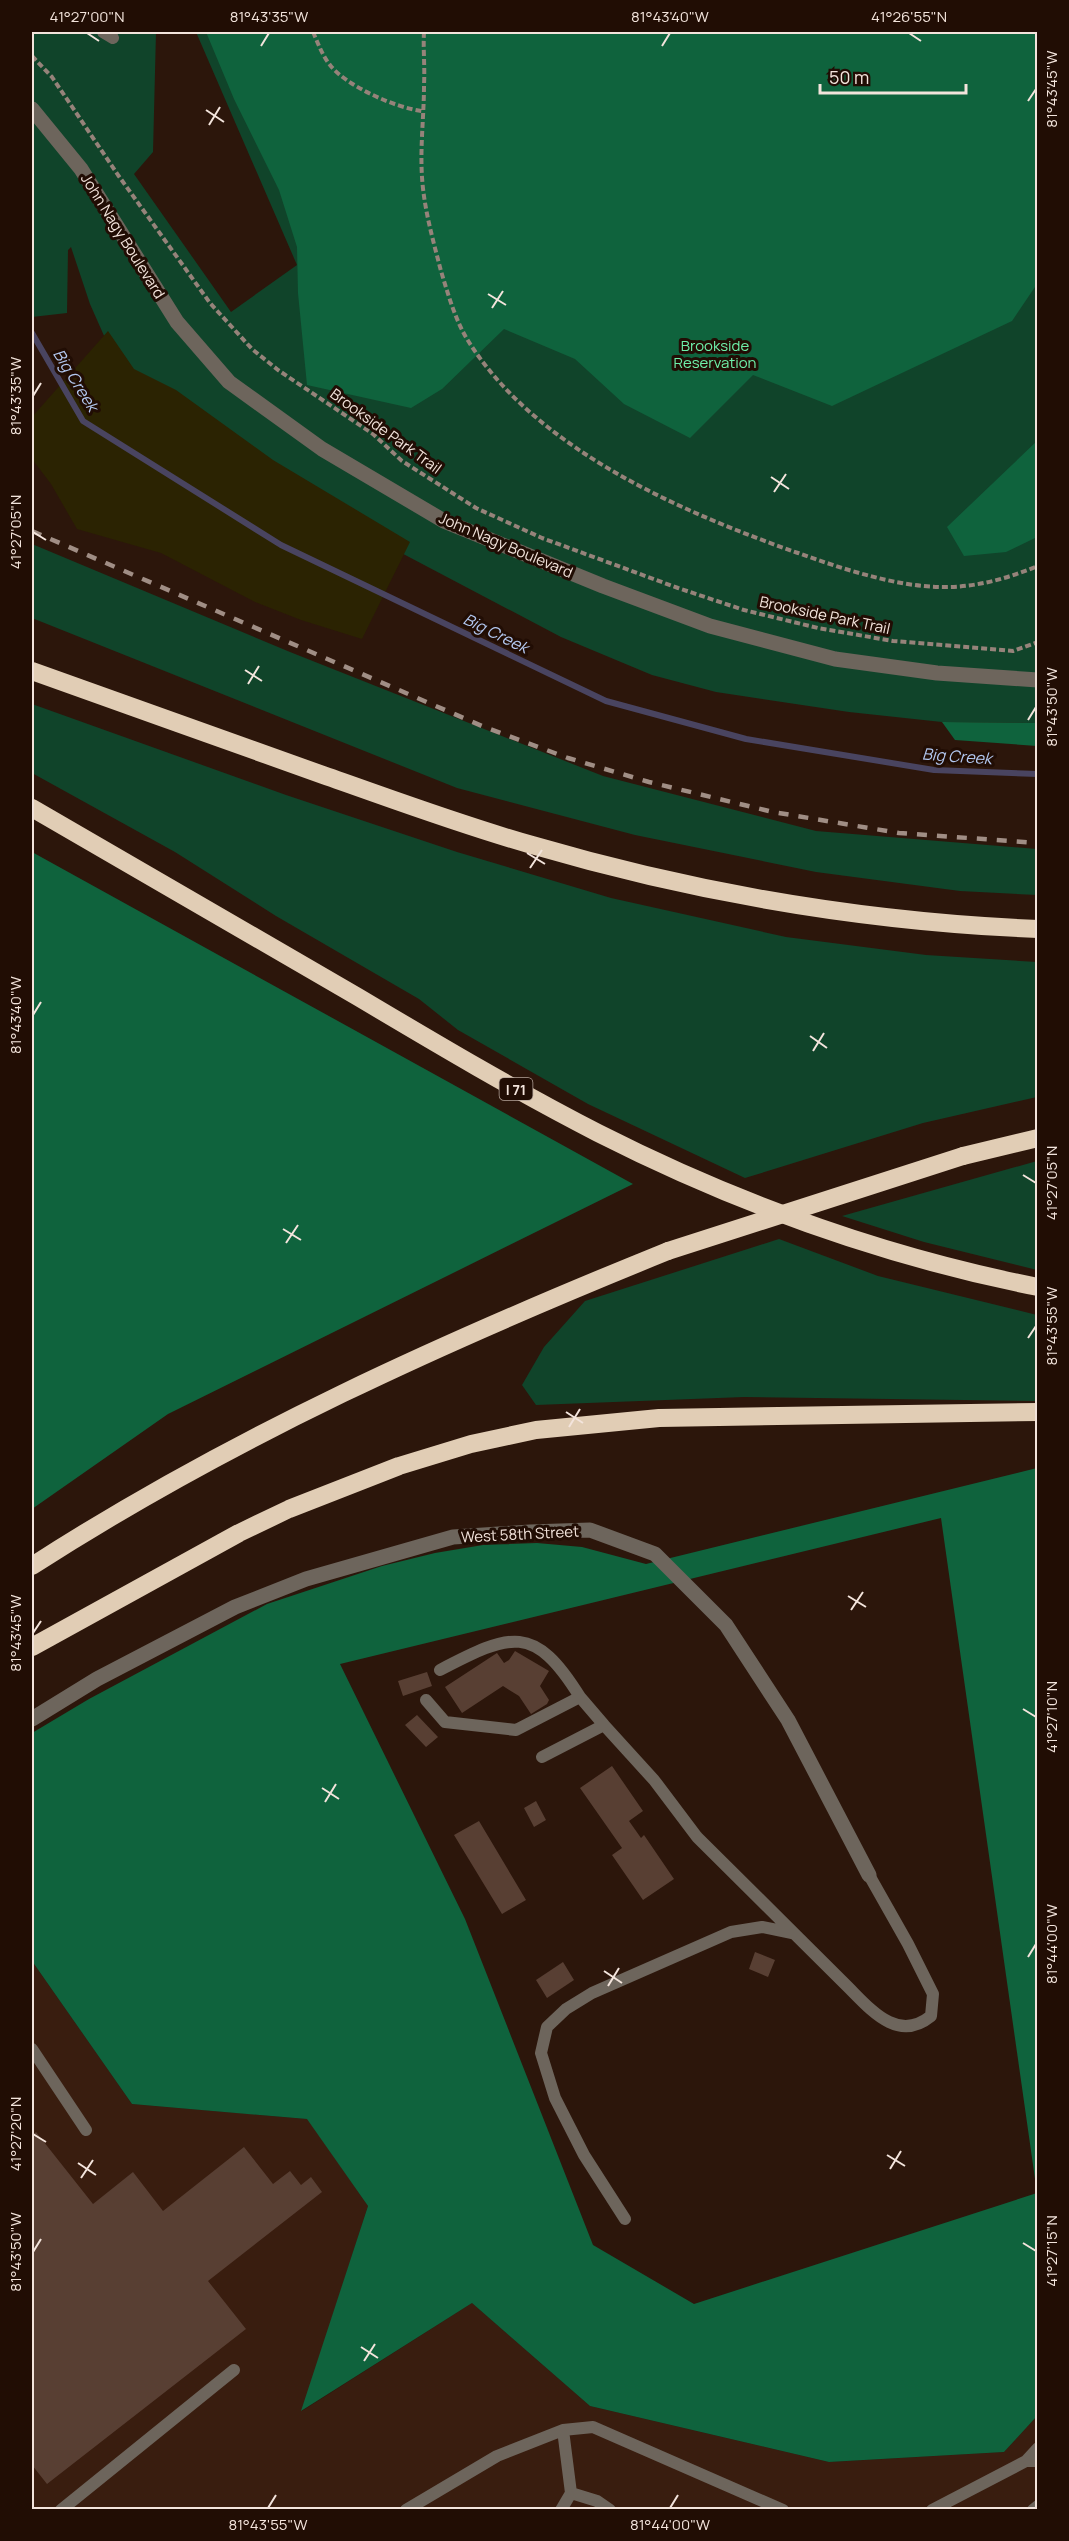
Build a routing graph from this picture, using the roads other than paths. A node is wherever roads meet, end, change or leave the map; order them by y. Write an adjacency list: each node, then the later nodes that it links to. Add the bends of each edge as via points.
1 (32, 109): 3 (street, John Nagy Boulevard, via 81,169 177,322 229,382 322,449 444,521 710,626 835,659 937,673)
2 (32, 671): 5 (highway, via 470,827 599,863 798,905 935,922)
3 (1038, 680)
4 (32, 808): 7 (highway, I 71, via 495,1077 656,1161 817,1226 883,1248 972,1274)
5 (1038, 929)
6 (1038, 1138): 9 (highway, bridge, via 963,1156 668,1251 536,1304 394,1367 277,1425 146,1496)
7 (1038, 1287)
8 (1038, 1412): 10 (highway, via 659,1418 536,1430 471,1444 389,1469 289,1509)
9 (32, 1566)
10 (32, 1647)
11 (440, 1670): 12 (lane, via 477,1650 503,1642 528,1641 546,1652)
12 (580, 1696): 13 (lane, via 516,1730 445,1722); 15 (lane)
13 (426, 1700)
14 (32, 1719): 17 (street, West 58th Street, via 97,1679 235,1607 306,1579 453,1538 590,1530 655,1554 726,1625 788,1720)
15 (604, 1725): 16 (lane); 18 (lane, via 698,1837)
16 (542, 1757)
17 (869, 1875): 18 (lane, via 933,1994 931,2016 924,2022 913,2027 891,2024 871,2010)
18 (792, 1933): 21 (lane, via 762,1927 731,1932 592,1993 547,2027 541,2053 555,2098 584,2155)
19 (32, 2049): 20 (lane)
20 (86, 2130)
21 (625, 2219)
22 (234, 2370): 28 (lane)
23 (563, 2430): 26 (lane); 29 (lane, via 497,2456); 32 (lane, via 593,2427)
24 (1038, 2448): 25 (lane)
25 (1032, 2461): 33 (lane)
26 (571, 2493): 30 (lane); 31 (lane, via 597,2501)
27 (1038, 2506): 34 (lane)
28 (61, 2510)
29 (406, 2510)
30 (561, 2510)
31 (610, 2510)
32 (783, 2510)
33 (932, 2510)
34 (1033, 2510)

